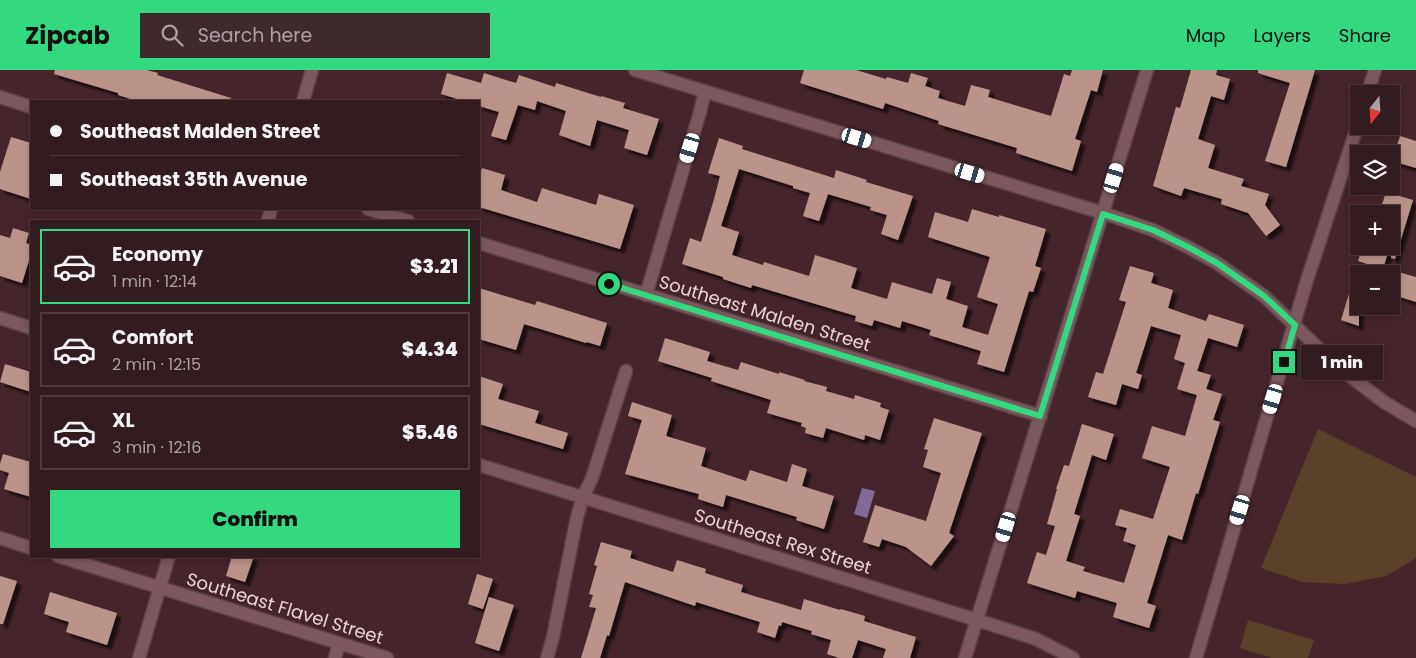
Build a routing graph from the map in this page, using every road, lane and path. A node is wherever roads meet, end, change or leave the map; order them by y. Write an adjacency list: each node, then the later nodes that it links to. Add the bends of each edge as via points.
1 (312, 70): 8 (street)
2 (635, 70): 6 (street)
3 (1147, 70): 12 (street)
4 (1375, 70): 5 (street)
5 (1371, 85)
6 (705, 92): 12 (street); 15 (street)
7 (0, 97): 9 (street)
8 (303, 100)
9 (30, 107)
10 (1355, 135): 17 (street)
11 (371, 210): 13 (street)
12 (1103, 214): 17 (street, via 1153,230 1217,263 1264,296); 20 (street)
13 (405, 220)
14 (480, 243): 15 (street, Southeast Malden Street)
15 (646, 295): 20 (street, Southeast Malden Street)
16 (0, 318): 18 (street)
17 (1295, 325): 21 (street, via 1338,367 1384,402); 37 (street)
18 (30, 328)
19 (626, 371): 23 (street)
20 (1040, 416): 29 (street)
21 (1416, 421)
22 (480, 465): 23 (street, Southeast Rex Street)
23 (583, 497): 29 (street, Southeast Rex Street); 34 (street)
24 (0, 538): 25 (street)
25 (30, 548)
26 (65, 558): 28 (street, Southeast Flavel Street)
27 (168, 558): 28 (street)
28 (160, 587): 30 (street, Southeast Flavel Street); 31 (street)
29 (977, 620): 35 (street); 36 (street, Southeast Rex Street, via 1036,639)
30 (339, 643): 32 (street); 33 (street, Southeast Flavel Street)
31 (139, 658)
32 (335, 658)
33 (387, 658)
34 (547, 658)
35 (965, 658)
36 (1073, 658)
37 (1196, 658)

